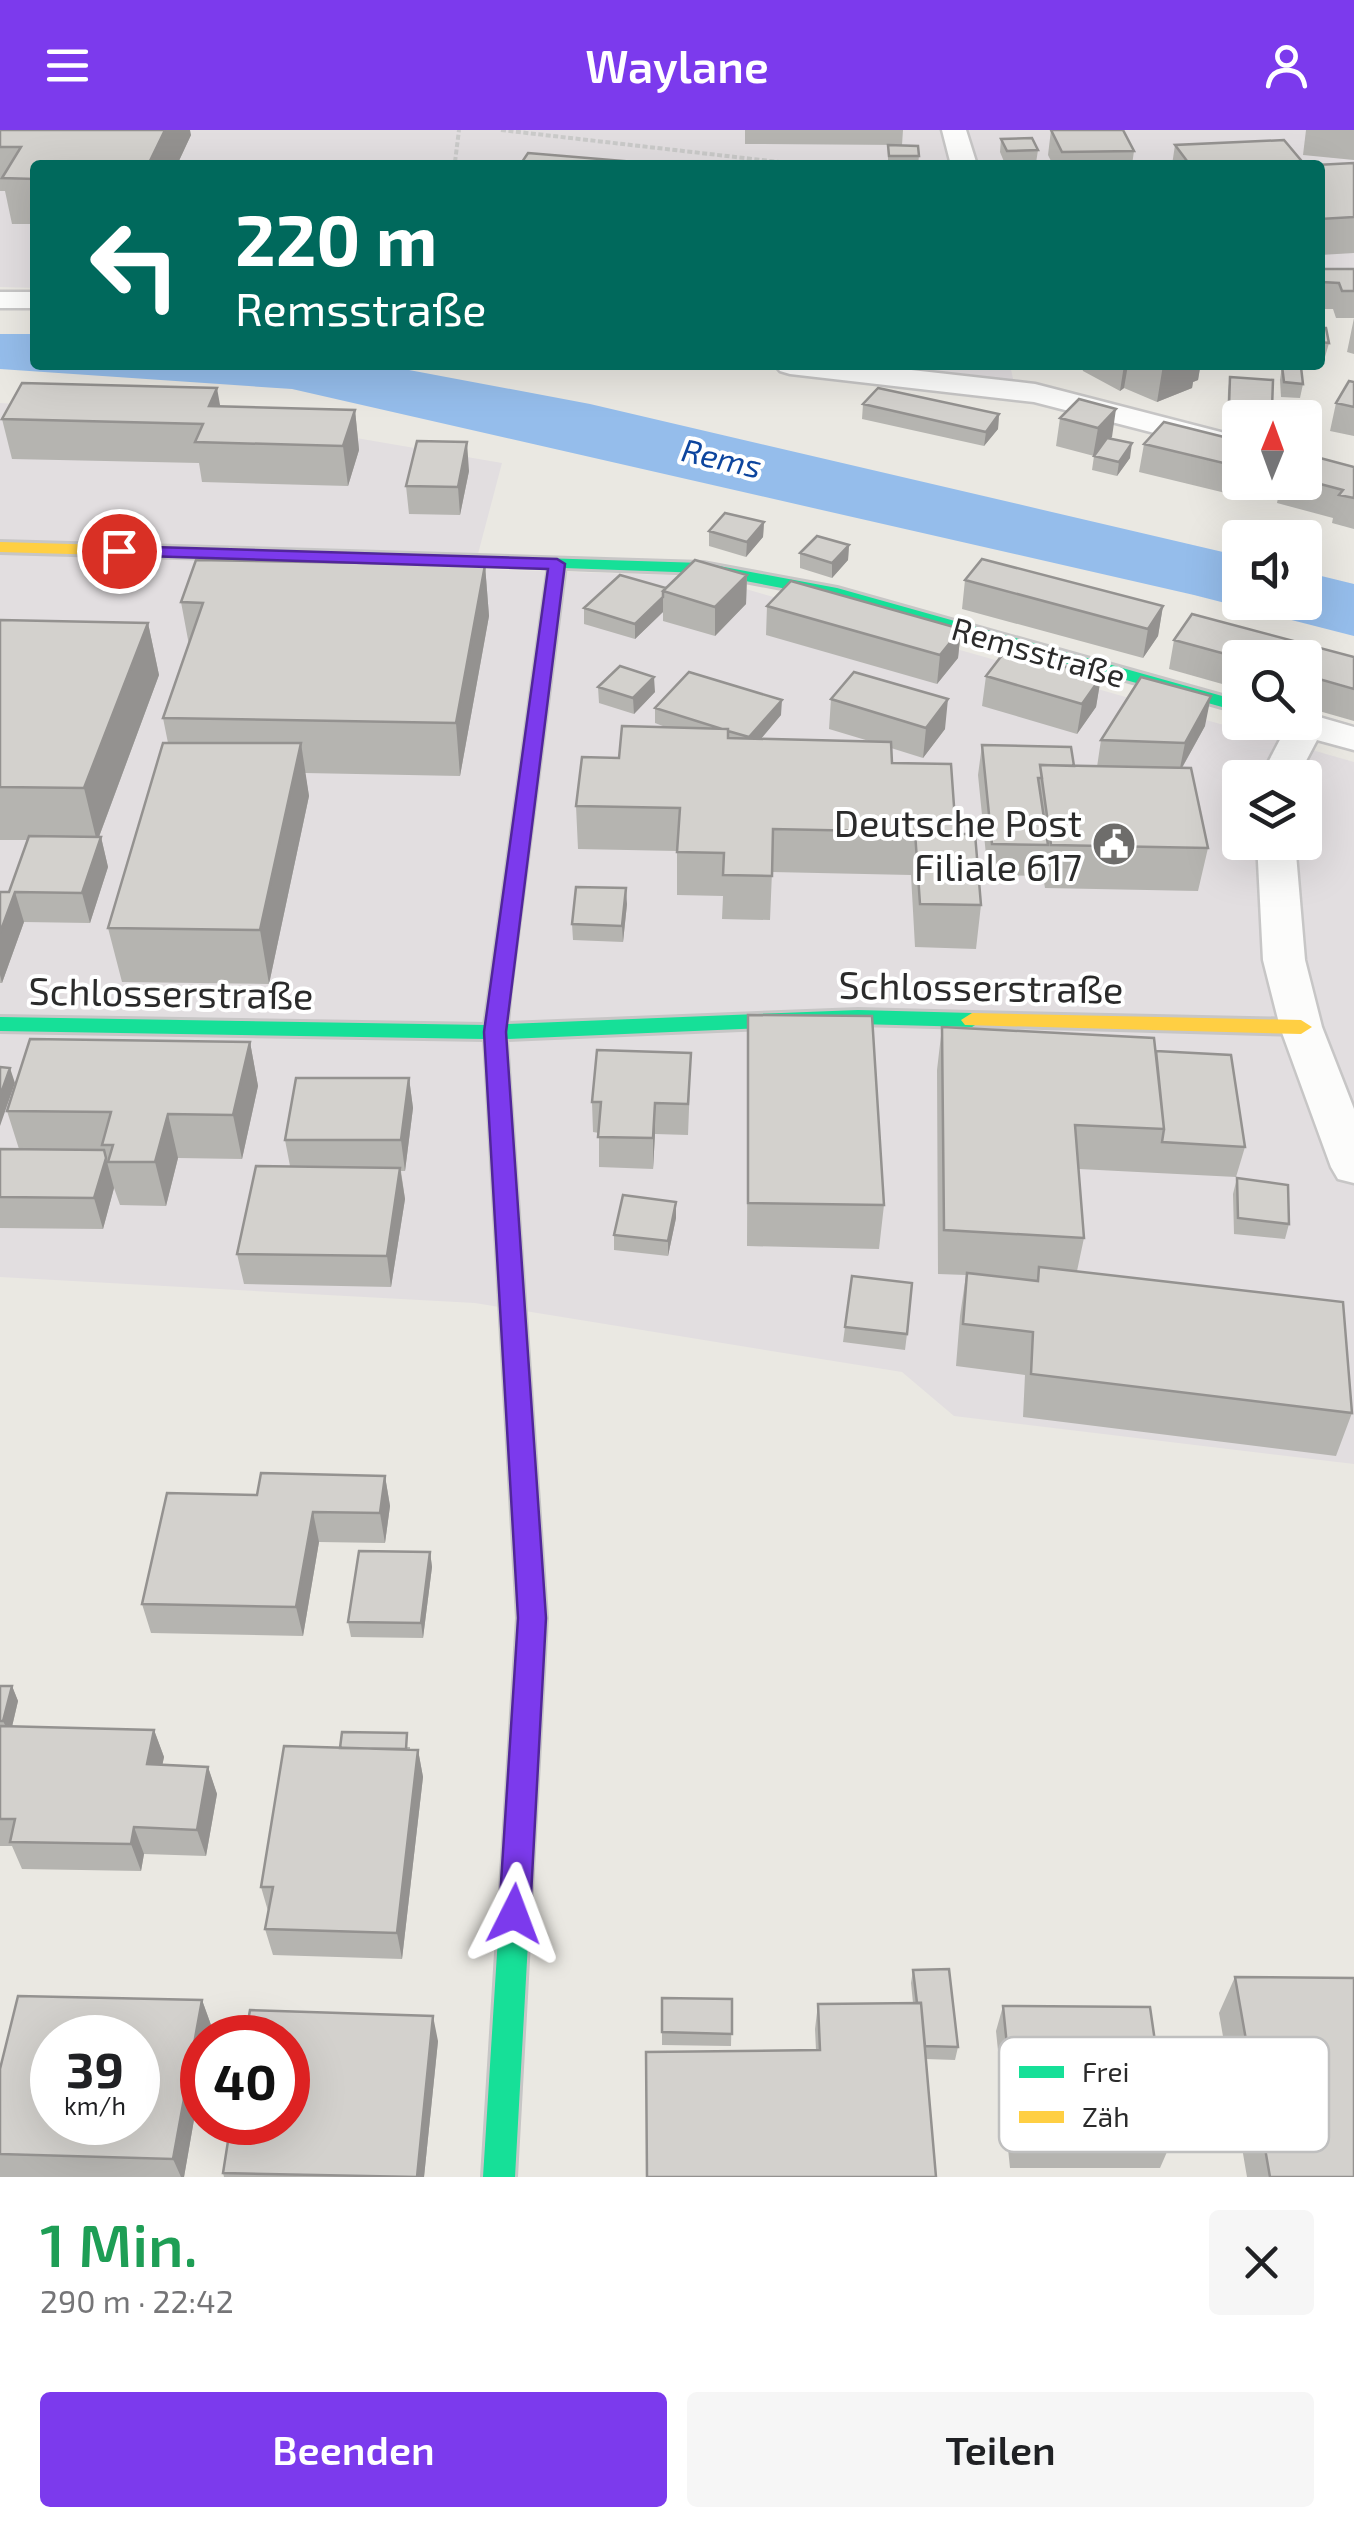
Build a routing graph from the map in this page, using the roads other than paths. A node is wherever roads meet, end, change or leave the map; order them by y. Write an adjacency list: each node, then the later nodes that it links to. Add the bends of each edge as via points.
1 (954, 130): 2 (street)
2 (963, 160)
3 (0, 300): 4 (street)
4 (30, 300)
5 (876, 370): 6 (street)
6 (1030, 379): 7 (street)
7 (1222, 440)
8 (0, 547): 9 (street, Remsstraße)
9 (557, 564): 10 (street, Remsstraße, via 704,568 831,592); 16 (street)
10 (1222, 702)
11 (1322, 730): 12 (street)
12 (1354, 739)
13 (1277, 860): 15 (street, via 1284,960)
14 (0, 1024): 16 (street, Schlosserstraße)
15 (1300, 1026): 16 (street, Schlosserstraße, via 858,1017); 17 (street)
16 (495, 1032): 18 (street, via 532,1618)
17 (1354, 1166)
18 (499, 2177)

